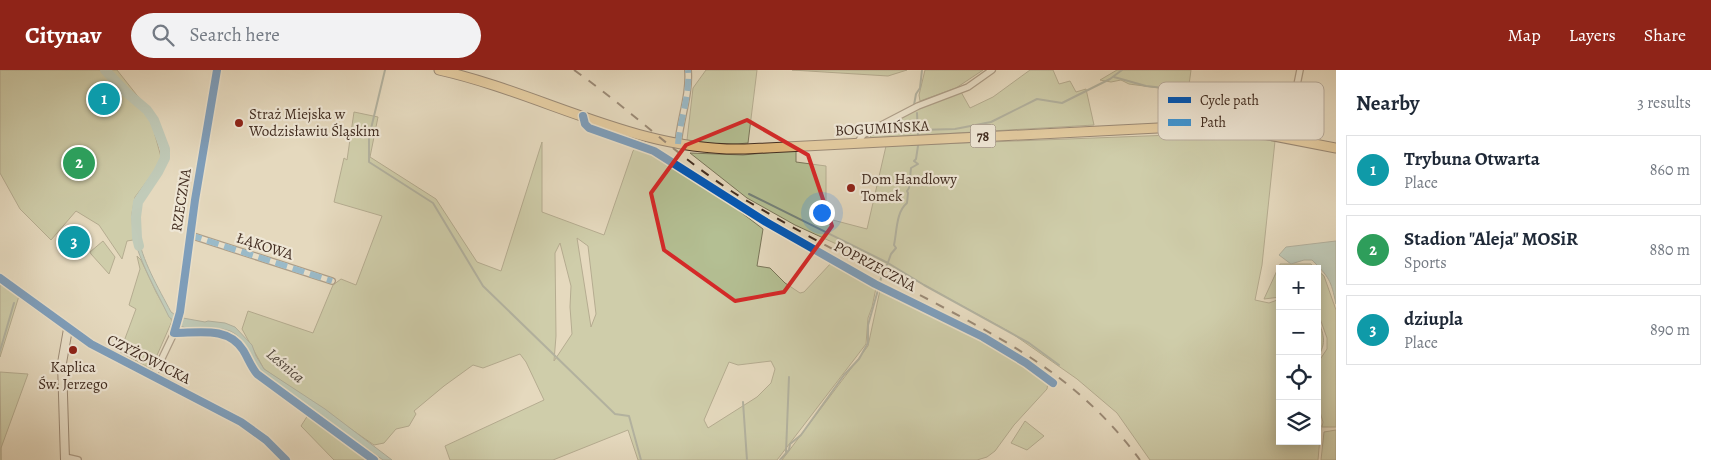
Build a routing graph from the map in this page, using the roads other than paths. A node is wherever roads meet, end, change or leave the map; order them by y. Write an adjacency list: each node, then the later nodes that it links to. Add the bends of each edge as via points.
1 (217, 70): 11 (street, RZECZNA)
2 (439, 70): 5 (main road, BOGUMIŃSKA / 78)
3 (688, 70): 9 (street)
4 (992, 70): 8 (street, via 968,86 918,106 868,132)
5 (583, 116): 9 (main road, BOGUMIŃSKA / 78, via 636,135); 18 (street, POPRZECZNA, via 589,128 654,152 766,222 875,284 983,337)
6 (1158, 128): 8 (main road, BOGUMIŃSKA / 78)
7 (1292, 140): 10 (main road, BOGUMIŃSKA / 78)
8 (857, 143): 9 (main road, BOGUMIŃSKA / 78, via 723,150)
9 (678, 144)
10 (1336, 148)
11 (190, 235): 13 (street, ŁĄKOWA); 17 (street, RZECZNA, via 180,312)
12 (0, 278): 14 (street, CZYŻOWICKA)
13 (332, 281)
14 (68, 329): 15 (street, CZYŻOWICKA); 16 (street)
15 (78, 336): 16 (street); 17 (street, CZYŻOWICKA)
16 (64, 352): 19 (street)
17 (153, 377): 21 (street, CZYŻOWICKA, via 241,422)
18 (1053, 384)
19 (65, 459): 20 (street)
20 (78, 460)
21 (286, 460)

